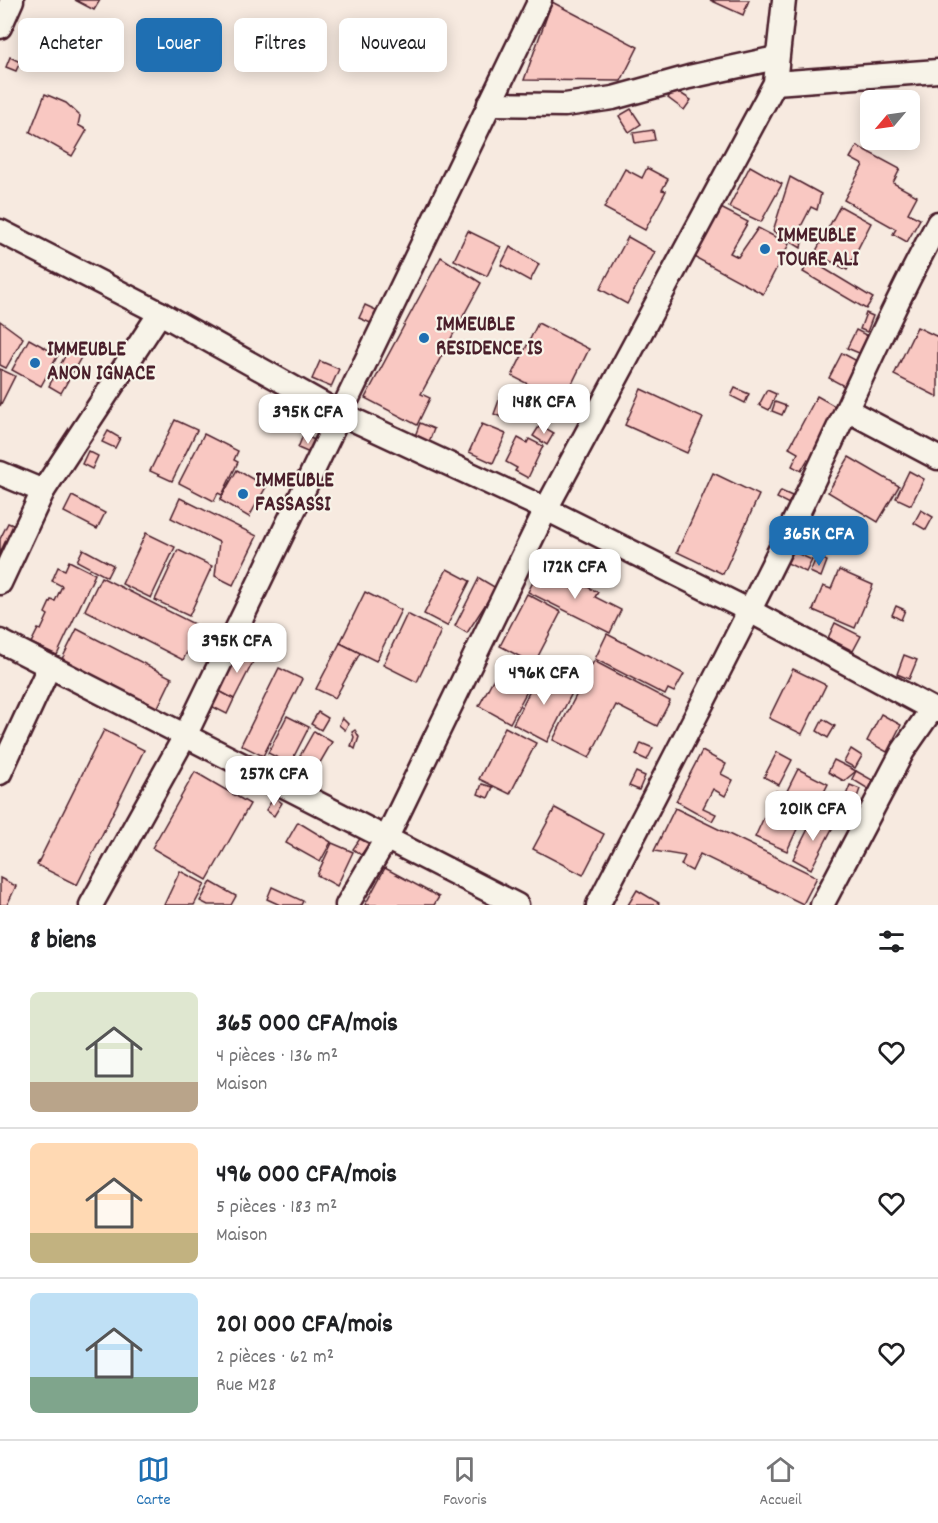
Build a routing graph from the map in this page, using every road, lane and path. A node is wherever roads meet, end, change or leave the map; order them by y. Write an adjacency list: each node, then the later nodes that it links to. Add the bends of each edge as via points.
1 (12, 0): 4 (street)
2 (540, 0): 8 (street)
3 (784, 0): 5 (street)
4 (0, 27)
5 (776, 58): 7 (street); 8 (street, via 613,98 565,105)
6 (938, 71): 7 (street)
7 (775, 83): 17 (street)
8 (489, 104): 13 (street)
9 (938, 223): 12 (street, via 904,286)
10 (0, 231): 11 (street)
11 (160, 313): 13 (street); 16 (street)
12 (848, 411): 14 (street); 19 (street)
13 (339, 413): 17 (street); 23 (street)
14 (938, 458)
15 (0, 473): 16 (street)
16 (43, 491): 18 (street)
17 (546, 509): 19 (street); 25 (street)
18 (0, 583)
19 (750, 611): 22 (street); 29 (street)
20 (0, 641): 21 (street)
21 (49, 667): 23 (street); 24 (street)
22 (935, 710): 30 (street, via 903,751)
23 (185, 736): 25 (street); 26 (street)
24 (0, 773)
25 (387, 837): 27 (street); 28 (street)
26 (90, 905)
27 (347, 905)
28 (517, 905)
29 (598, 905)
30 (822, 905)

